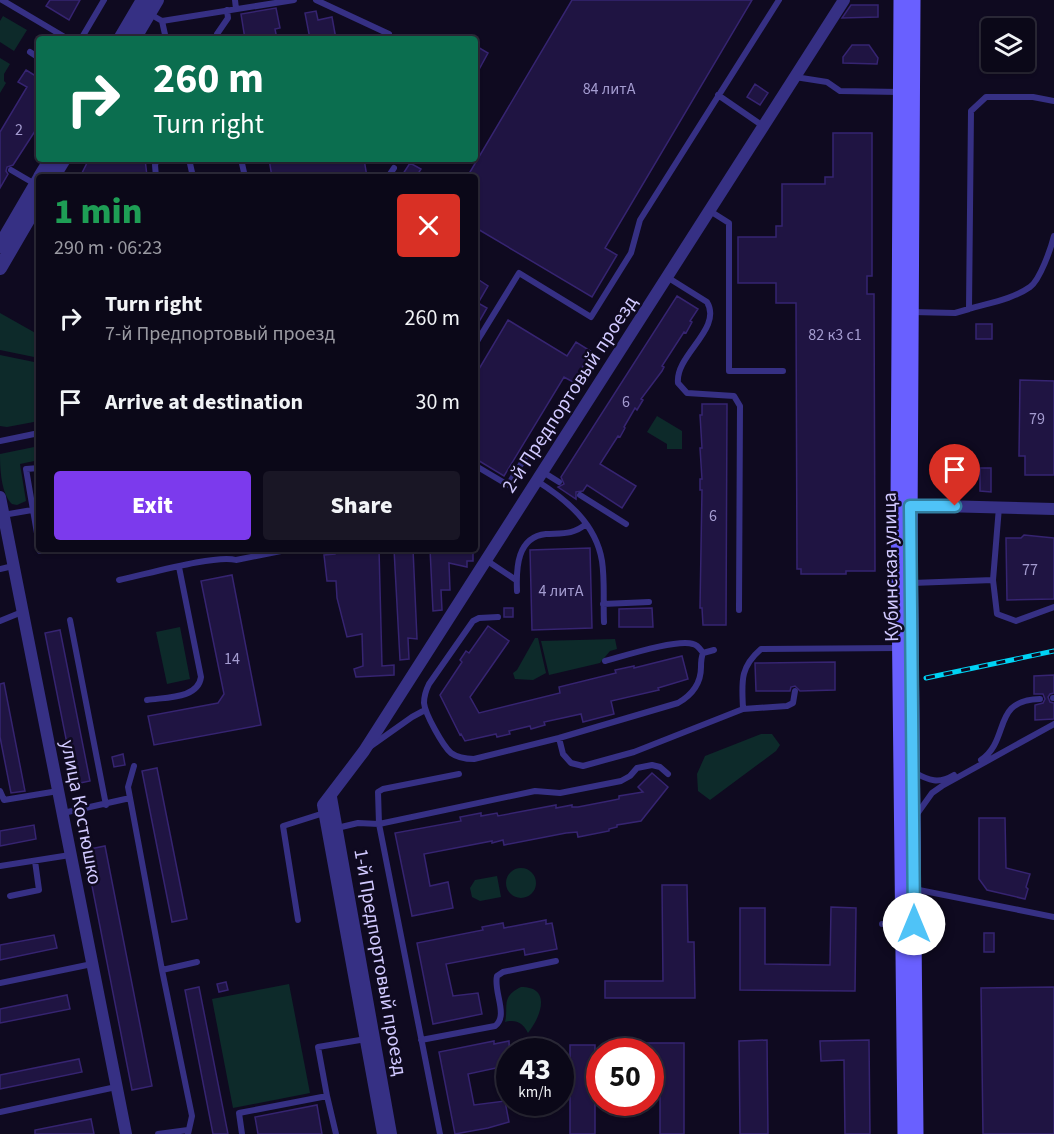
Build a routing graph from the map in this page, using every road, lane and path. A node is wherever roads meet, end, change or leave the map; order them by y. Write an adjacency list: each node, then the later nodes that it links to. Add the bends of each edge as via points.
1 (2, 0): 16 (lane)
2 (104, 0): 17 (lane)
3 (157, 0): 11 (street)
4 (235, 0): 12 (lane)
5 (294, 0): 12 (lane)
6 (316, 0): 15 (lane)
7 (779, 0): 26 (lane)
8 (844, 0): 24 (street, 2-й Предпортовый проезд)
9 (901, 0): 25 (main road, Кубинская улица)
10 (913, 0): 41 (main road, Кубинская улица)
11 (144, 7): 14 (lane); 18 (street); 19 (street)
12 (236, 9): 13 (lane)
13 (227, 10): 14 (lane); 21 (lane, via 228,18)
14 (162, 21): 20 (lane)
15 (389, 34)
16 (63, 36)
17 (83, 36)
18 (122, 36)
19 (135, 36)
20 (165, 36)
21 (217, 36)
22 (30, 52): 23 (lane)
23 (36, 56)
24 (795, 76): 25 (lane, via 827,82 840,91); 28 (street, 2-й Предпортовый проезд)
25 (901, 92): 41 (main road, Кубинская улица)
26 (718, 95): 28 (lane); 42 (lane, via 640,220 631,254 591,317 519,273)
27 (1054, 101): 40 (lane, via 986,97 970,111)
28 (764, 126): 35 (street, 2-й Предпортовый проезд)
29 (394, 168): 31 (lane)
30 (11, 170): 32 (lane)
31 (390, 174)
32 (36, 179)
33 (36, 183): 37 (street)
34 (36, 206): 38 (street)
35 (710, 211): 39 (street, 2-й Предпортовый проезд); 43 (lane, via 729,223 729,371)
36 (1054, 236): 40 (lane, via 1033,285 1008,298)
37 (0, 246)
38 (0, 268)
39 (667, 277): 49 (street, 2-й Предпортовый проезд); 74 (lane, via 711,308 709,323 680,370 678,383 687,393 734,396 740,406)
40 (969, 309): 41 (lane, via 955,313)
41 (905, 312): 53 (main road, Кубинская улица)
42 (478, 340)
43 (783, 371)
44 (36, 434): 45 (lane)
45 (0, 441)
46 (528, 453): 47 (lane, via 508,485)
47 (478, 467)
48 (36, 468): 56 (lane, via 26,469)
49 (539, 476): 50 (lane); 58 (lane); 62 (street, 2-й Предпортовый проезд)
50 (559, 482)
51 (580, 495): 59 (lane)
52 (0, 497): 57 (street, улица Костюшко)
53 (904, 505): 54 (street); 69 (main road, Кубинская улица)
54 (999, 507): 55 (street); 68 (lane)
55 (1054, 509)
56 (32, 510): 57 (lane); 60 (lane)
57 (3, 514): 63 (street, улица Костюшко)
58 (586, 524): 67 (lane, via 571,533 544,534 530,541 519,558); 72 (lane, via 602,562)
59 (626, 524)
60 (36, 531)
61 (276, 552): 64 (lane)
62 (486, 560): 67 (lane); 91 (street, 2-й Предпортовый проезд)
63 (14, 566): 65 (lane); 75 (street, улица Костюшко)
64 (179, 567): 66 (lane); 86 (lane, via 200,685 192,692)
65 (0, 569)
66 (119, 580)
67 (516, 580): 70 (lane)
68 (993, 580): 69 (lane); 73 (lane, via 997,614 1016,621)
69 (905, 583): 80 (main road, Кубинская улица)
70 (517, 591)
71 (649, 602): 72 (lane)
72 (603, 603): 79 (lane)
73 (1054, 607)
74 (739, 609)
75 (23, 611): 78 (lane); 97 (street, улица Костюшко)
76 (498, 617): 87 (lane, via 473,621 429,684)
77 (70, 620): 99 (lane)
78 (0, 621)
79 (604, 622)
80 (906, 648): 88 (lane, via 761,649 744,669); 93 (main road, Кубинская улица); 108 (main road, Кубинская улица)
81 (714, 650): 82 (lane)
82 (703, 653): 83 (lane, via 691,643 676,643); 90 (lane, via 699,681 687,698)
83 (605, 661)
84 (795, 691): 88 (lane, via 793,703 787,706)
85 (1040, 699): 93 (lane, via 1024,699 1015,705 984,758 940,781 924,779)
86 (147, 700)
87 (425, 710): 90 (lane, via 450,753 462,758 474,759); 91 (lane)
88 (743, 710): 90 (lane, via 634,752 583,766 571,763 562,754)
89 (1054, 723): 102 (lane, via 932,793)
90 (558, 738)
91 (364, 751): 100 (street, 2-й Предпортовый проезд)
92 (134, 766): 98 (lane, via 128,787)
93 (913, 772): 102 (main road, Кубинская улица)
94 (459, 774): 103 (lane, via 378,792)
95 (668, 774): 103 (lane, via 652,765 637,768 621,781 560,793 535,791)
96 (0, 790): 97 (lane, via 4,800)
97 (58, 791): 101 (street, улица Костюшко)
98 (130, 798): 99 (lane); 117 (lane)
99 (106, 805): 101 (lane)
100 (326, 805): 104 (street, 1-й Предпортовый проезд); 111 (lane, via 283,826); 119 (street, 1-й Предпортовый проезд)
101 (63, 813): 105 (street, улица Костюшко)
102 (913, 819): 108 (main road, Кубинская улица)
103 (378, 824): 104 (lane); 120 (lane)
104 (337, 828): 130 (street, 1-й Предпортовый проезд)
105 (71, 854): 106 (lane); 116 (street, улица Костюшко)
106 (35, 861): 107 (lane); 109 (lane, via 39,890)
107 (0, 866)
108 (908, 888): 110 (lane); 113 (main road, Кубинская улица)
109 (10, 896)
110 (1054, 917)
111 (298, 920)
112 (882, 924): 113 (lane)
113 (908, 924): 132 (main road, Кубинская улица); 133 (main road, Кубинская улица)
114 (556, 961): 120 (lane, via 497,976 502,1016 495,1026)
115 (197, 962): 117 (lane)
116 (93, 964): 118 (lane); 121 (street, улица Костюшко)
117 (162, 970): 124 (lane, via 192,1116)
118 (0, 983)
119 (366, 1039): 122 (lane, via 318,1047); 129 (street, 1-й Предпортовый проезд)
120 (421, 1040): 131 (lane)
121 (117, 1087): 123 (lane); 125 (street, улица Костюшко)
122 (327, 1096): 127 (lane, via 239,1113); 128 (lane)
123 (0, 1112)
124 (188, 1132): 126 (lane)
125 (126, 1134)
126 (158, 1134)
127 (242, 1134)
128 (336, 1134)
129 (383, 1134)
130 (392, 1134)
131 (440, 1134)
132 (905, 1134)
133 (916, 1134)

